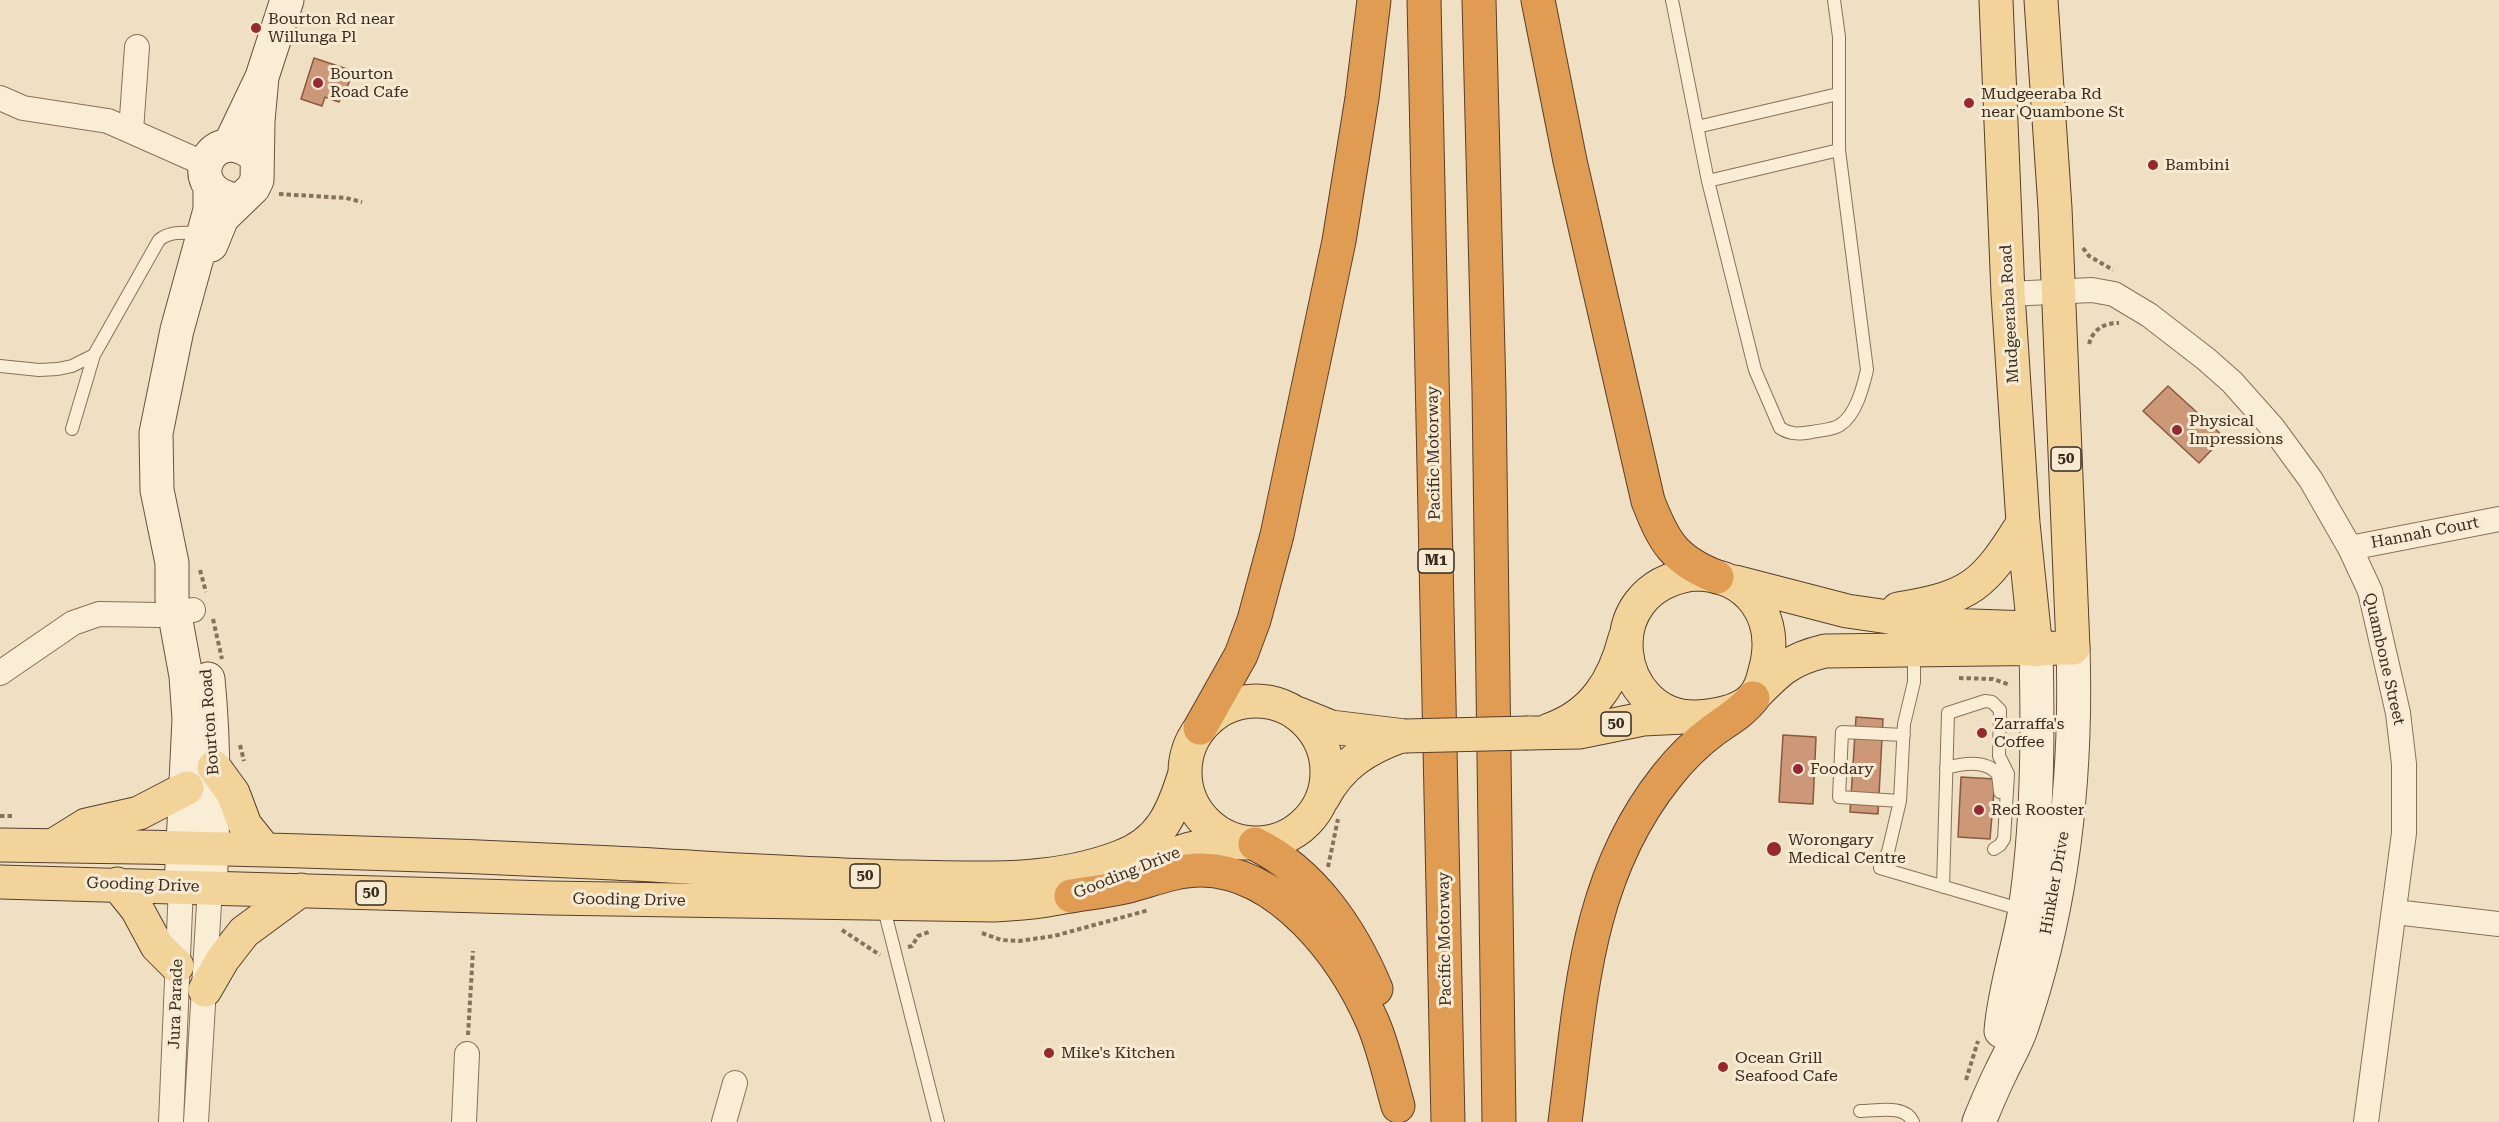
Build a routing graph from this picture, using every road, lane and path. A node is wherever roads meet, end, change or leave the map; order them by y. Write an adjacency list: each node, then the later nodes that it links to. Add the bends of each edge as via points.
1 (287, 0): 16 (street, via 262,77)
2 (1374, 0): 47 (highway, via 1340,241 1277,535 1242,655)
3 (1424, 0): 86 (highway, Pacific Motorway / M1)
4 (1479, 0): 87 (highway, via 1489,391)
5 (1538, 0): 33 (highway, via 1648,501 1661,533 1675,553 1690,565)
6 (1672, 0): 13 (lane)
7 (1834, 0): 11 (lane, via 1839,37)
8 (1996, 0): 22 (main road, Mudgeeraba Road)
9 (2041, 0): 21 (main road, 50)
10 (137, 47): 14 (street)
11 (1838, 94): 13 (lane); 15 (lane)
12 (0, 98): 14 (street, via 23,108 108,121)
13 (1697, 127): 17 (lane)
14 (131, 131): 16 (street)
15 (1839, 150): 17 (lane); 17 (lane, via 1867,370 1853,409 1839,426 1799,434 1780,428 1755,370)
16 (225, 164): 18 (street, via 258,172); 20 (street, Bourton Road)
17 (1708, 181)
18 (259, 194): 19 (path); 25 (street, Bourton Road, via 222,218)
19 (362, 202)
20 (204, 233): 25 (street, Bourton Road); 26 (lane, via 174,233 159,240)
21 (2059, 291): 22 (street, Quambone Street); 31 (street, Quambone Street, via 2114,294 2206,358 2273,428 2311,480); 38 (main road, 50)
22 (2008, 294): 30 (main road, Mudgeeraba Road)
23 (2121, 323): 24 (path)
24 (2128, 326)
25 (177, 330): 32 (street, Bourton Road, via 156,433 157,490)
26 (94, 355): 27 (lane, via 58,369); 28 (lane)
27 (0, 366)
28 (72, 429)
29 (2499, 519): 31 (street, Hannah Court)
30 (2024, 523): 36 (main road, 50, via 2001,559 1969,589 1939,602); 39 (main road, Mudgeeraba Road)
31 (2350, 548): 71 (street, Quambone Street, via 2370,591 2398,713 2404,764 2404,833)
32 (185, 563): 35 (path); 35 (street, Bourton Road, via 188,593)
33 (1721, 578): 34 (main road, 50); 37 (main road, 50, via 1694,574 1660,585 1641,601); 44 (main road, via 1746,592 1767,622 1768,657)
34 (1817, 605): 36 (main road, 50); 40 (main road, via 1900,634)
35 (196, 609): 41 (path); 42 (street, via 99,614 73,623); 52 (street, Bourton Road); 55 (street, Bourton Road)
36 (1866, 614): 39 (main road, 50)
37 (1626, 630): 46 (main road, via 1627,660 1639,687 1661,707); 48 (main road, 50, via 1613,675 1599,696 1568,722)
38 (2073, 638): 39 (main road, 50); 72 (street, Hinkler Drive, via 2075,699 2061,860)
39 (2035, 639): 40 (main road, 50); 72 (street, Hinkler Drive)
40 (1914, 664): 43 (path, via 1993,679 2007,683); 44 (main road, 50, via 1836,650 1810,654 1781,669); 50 (lane)
41 (224, 666)
42 (0, 673)
43 (2016, 692)
44 (1754, 696): 46 (main road, 50, via 1725,712); 88 (highway, via 1741,712 1697,744 1671,771 1647,803 1617,858 1592,928)
45 (1292, 711): 47 (main road, 50, via 1266,702 1234,704 1212,716); 51 (main road, 50, via 1324,725); 57 (main road, via 1311,726 1323,747)
46 (1695, 717): 48 (main road, 50, via 1643,719 1579,732)
47 (1200, 729): 54 (main road, 50, via 1189,748)
48 (1533, 733): 51 (main road, 50, bridge)
49 (238, 734): 52 (path)
50 (1904, 735): 56 (lane); 56 (lane, via 1842,732 1839,797)
51 (1404, 736): 57 (main road, 50, via 1352,760 1335,778)
52 (230, 767): 61 (street, Bourton Road); 62 (main road, via 233,793 245,825)
53 (1946, 768): 53 (lane, via 1948,713 1992,702 2000,710 1999,756 2008,774 2004,839 2000,845 1989,850 1997,840 1998,774 1990,766 1977,764); 67 (lane)
54 (1185, 773): 58 (main road, via 1190,797 1213,830 1227,838); 62 (main road, Gooding Drive / 50, via 1173,808 1143,846 1105,862 1041,876 997,879 780,873)
55 (187, 788): 60 (main road, via 139,813 86,825); 61 (street, Bourton Road)
56 (1900, 801): 67 (lane, via 1888,852 1880,868)
57 (1331, 806): 58 (main road, 50, via 1290,835 1274,842); 63 (path)
58 (1251, 843): 69 (main road, Gooding Drive / 50, via 1215,842 1189,848); 80 (highway, via 1279,856 1312,887 1362,957 1382,1008)
59 (0, 845): 60 (main road, Gooding Drive / 50)
60 (53, 846): 61 (main road, Gooding Drive / 50)
61 (198, 849): 62 (main road, Gooding Drive / 50); 66 (street, Bourton Road)
62 (265, 850)
63 (1325, 874)
64 (0, 882): 65 (main road, Gooding Drive / 50)
65 (117, 884): 66 (main road, Gooding Drive / 50); 75 (main road, via 137,909 157,946)
66 (196, 887): 68 (main road, Gooding Drive / 50); 75 (street, Jura Parade); 76 (street, Jura Parade)
67 (1943, 887): 72 (lane)
68 (301, 890): 70 (main road, Gooding Drive / 50); 76 (main road, via 244,932)
69 (1071, 896): 70 (main road, Gooding Drive / 50, via 994,905); 80 (highway, via 1202,870 1238,876 1270,891 1292,908 1349,977 1378,1037)
70 (883, 904): 85 (lane)
71 (2395, 912): 73 (street); 91 (street, Quambone Street)
72 (2038, 914): 90 (street, Hinkler Drive, via 2021,1028)
73 (2499, 924)
74 (473, 951): 77 (path)
75 (177, 966): 81 (street, Jura Parade)
76 (205, 990): 82 (street, Jura Parade)
77 (467, 1054): 83 (street)
78 (735, 1083): 84 (street)
79 (1860, 1111): 89 (lane, via 1903,1111)
80 (1399, 1114)
81 (171, 1122)
82 (196, 1122)
83 (464, 1122)
84 (724, 1122)
85 (938, 1122)
86 (1448, 1122)
87 (1499, 1122)
88 (1565, 1122)
89 (1913, 1122)
90 (1979, 1122)
91 (2366, 1122)

